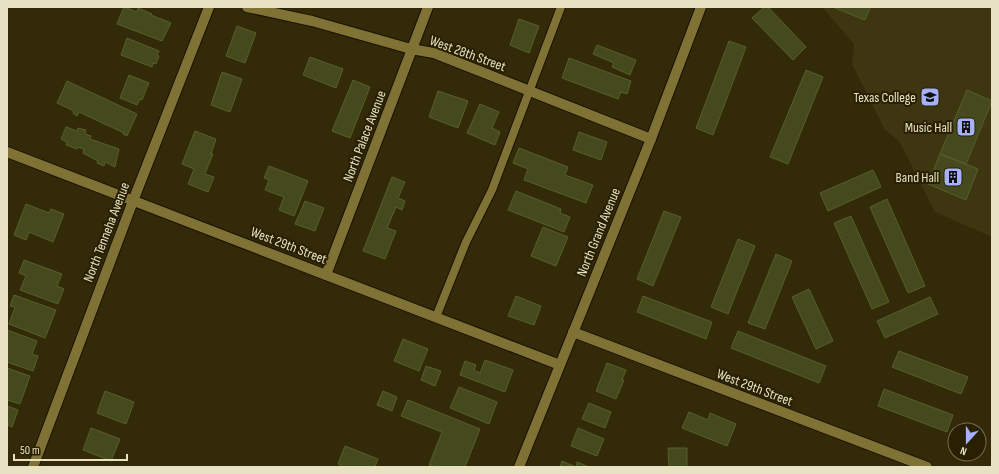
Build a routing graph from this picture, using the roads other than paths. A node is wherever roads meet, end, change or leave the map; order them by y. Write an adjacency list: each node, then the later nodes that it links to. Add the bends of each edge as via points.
1 (209, 7): 10 (street, North Tenneha Avenue)
2 (247, 7): 6 (street, West 28th Street, via 312,21)
3 (428, 7): 6 (street, North Palace Avenue)
4 (561, 7): 7 (lane)
5 (702, 7): 8 (street, North Grand Avenue)
6 (411, 49): 7 (street, West 28th Street, via 434,53); 11 (street, North Palace Avenue)
7 (530, 91): 8 (street, West 28th Street); 12 (lane, via 492,190 466,242)
8 (651, 139): 13 (street, North Grand Avenue)
9 (7, 152): 10 (street, West 29th Street)
10 (133, 201): 11 (street, West 29th Street); 15 (street, North Tenneha Avenue)
11 (326, 275): 12 (street, West 29th Street)
12 (436, 317): 14 (street, West 29th Street)
13 (573, 332): 14 (street, North Grand Avenue); 17 (street, West 29th Street)
14 (560, 365): 16 (street, North Grand Avenue)
15 (33, 467)
16 (519, 467)
17 (927, 467)

